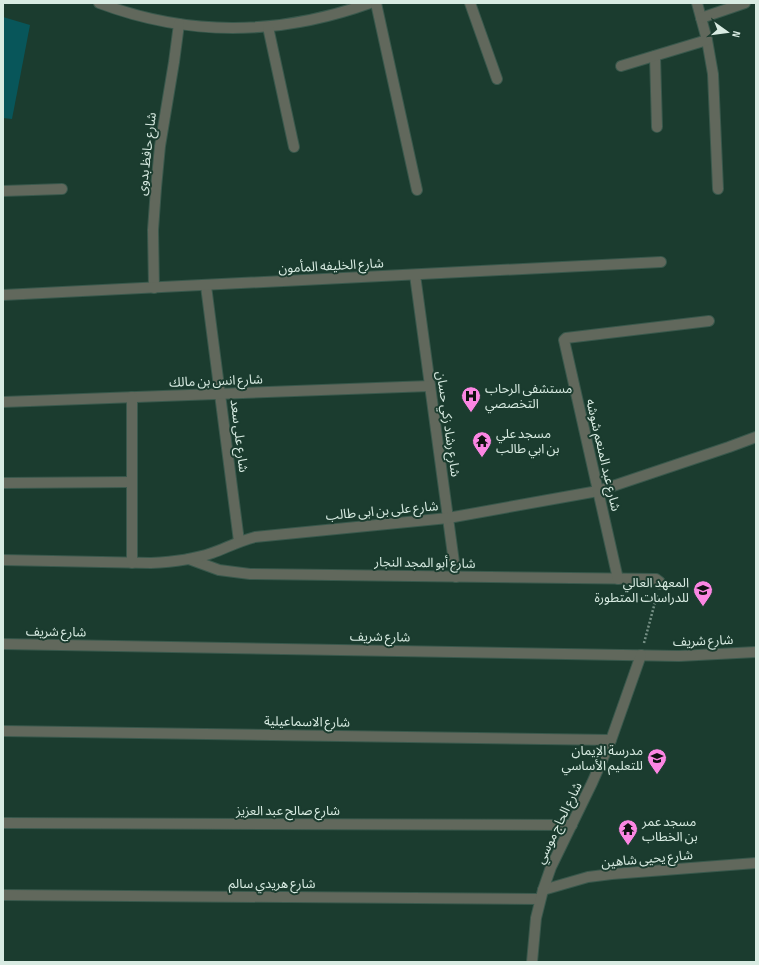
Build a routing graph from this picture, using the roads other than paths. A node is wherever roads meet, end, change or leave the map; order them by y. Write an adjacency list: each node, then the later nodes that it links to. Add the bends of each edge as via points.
1 (99, 3): 8 (street, via 134,15)
2 (370, 3): 9 (street, via 323,18)
3 (376, 3): 18 (street)
4 (470, 3): 13 (street)
5 (697, 3): 7 (street)
6 (745, 3): 7 (street)
7 (701, 18): 10 (street)
8 (179, 24): 9 (street, via 208,28); 23 (street, شارع حافظ بدوى, via 156,188 153,230)
9 (268, 27): 15 (street)
10 (707, 40): 11 (street); 17 (street, via 714,91)
11 (655, 56): 12 (street); 14 (street)
12 (621, 66)
13 (497, 79)
14 (657, 127)
15 (294, 147)
16 (62, 189): 19 (street)
17 (718, 189)
18 (417, 190)
19 (3, 191)
20 (661, 262): 21 (street, شارع الخليفه المأمون)
21 (415, 275): 22 (street, شارع الخليفه المأمون); 26 (street, شارع رشاد زكي حسان)
22 (206, 286): 23 (street, شارع الخليفه المأمون); 27 (street, شارع على سعد)
23 (154, 288): 24 (street, شارع الخليفه المأمون)
24 (3, 296)
25 (709, 321): 33 (street, شارع عبد المنعم شوشه, via 566,338 564,342)
26 (430, 386): 27 (street, شارع انس بن مالك); 34 (street, شارع رشاد زكي حسان)
27 (220, 394): 28 (street, شارع انس بن مالك); 35 (street, شارع على سعد)
28 (132, 398): 29 (street, شارع انس بن مالك); 31 (street)
29 (3, 402)
30 (756, 437): 33 (street, شارع على بن ابى طالب)
31 (132, 482): 32 (street); 38 (street)
32 (3, 483)
33 (598, 491): 34 (street, شارع على بن ابى طالب); 40 (street, شارع عبد المنعم شوشه)
34 (448, 518): 35 (street, شارع على بن ابى طالب, via 263,536); 39 (street, شارع رشاد زكي حسان)
35 (239, 541): 36 (street, شارع على بن ابى طالب, via 212,553)
36 (189, 559): 38 (street, شارع على بن ابى طالب); 39 (street, شارع أبو المجد النجار, via 219,570 250,574)
37 (3, 560): 38 (street, شارع على بن ابى طالب)
38 (132, 563)
39 (456, 576): 40 (street, شارع أبو المجد النجار)
40 (618, 579): 41 (street, شارع أبو المجد النجار, via 656,579)
41 (660, 584)
42 (3, 644): 44 (street, شارع شريف)
43 (756, 652): 44 (street, شارع شريف)
44 (641, 655): 46 (street, شارع الحاج موسي)
45 (3, 731): 46 (street, شارع الاسماعيلية)
46 (611, 740): 48 (street, شارع الحاج موسي)
47 (3, 823): 48 (street, شارع صالح عبد العزيز)
48 (572, 825): 51 (street, شارع الحاج موسي, via 550,867)
49 (756, 863): 51 (street, شارع يحيى شاهين, via 588,877)
50 (3, 895): 51 (street, شارع هريدي سالم)
51 (541, 895): 52 (street, شارع الحاج موسي, via 533,936)
52 (532, 962)

